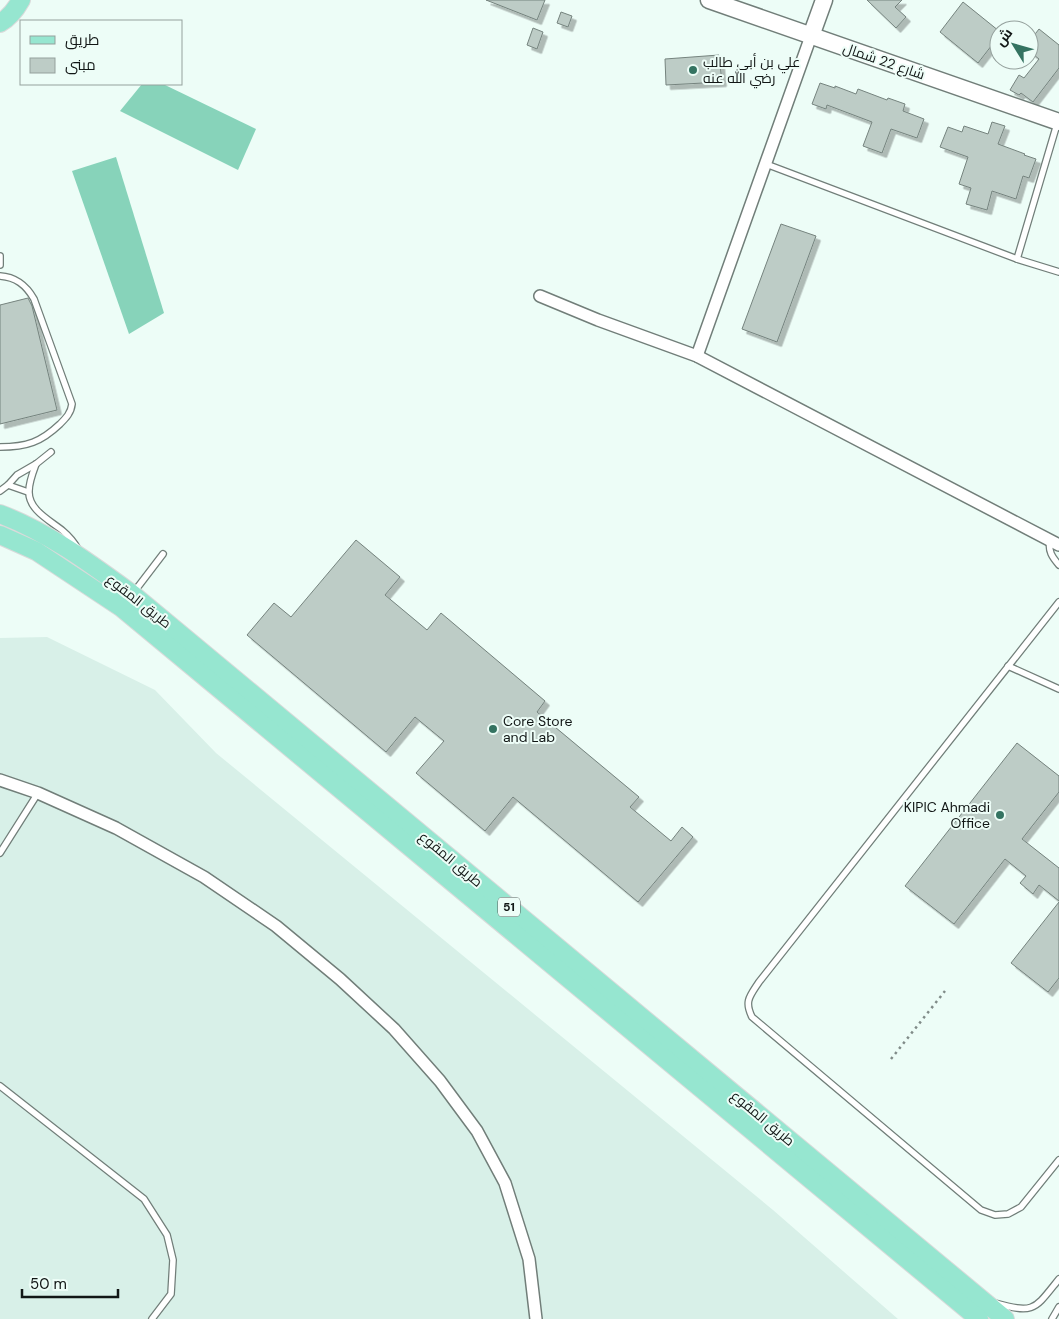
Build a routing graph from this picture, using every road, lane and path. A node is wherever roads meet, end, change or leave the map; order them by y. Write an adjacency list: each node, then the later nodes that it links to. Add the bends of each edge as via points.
1 (21, 0): 4 (main road)
2 (709, 0): 5 (street, شارع 22 شمال)
3 (824, 0): 5 (street)
4 (0, 23)
5 (811, 36): 6 (street, شارع 22 شمال); 7 (street)
6 (1058, 121): 9 (lane)
7 (766, 164): 9 (lane); 14 (street)
8 (0, 256): 10 (lane)
9 (1017, 259): 11 (lane)
10 (0, 265)
11 (1059, 272)
12 (0, 276): 15 (lane, via 18,280 34,299 72,404 68,416 41,440)
13 (540, 296): 14 (street)
14 (697, 356): 23 (street)
15 (0, 447)
16 (51, 452): 17 (lane)
17 (36, 464): 18 (lane, via 17,475); 20 (lane)
18 (8, 486): 19 (lane); 20 (lane)
19 (0, 491)
20 (28, 492): 25 (lane, via 38,512 65,532)
21 (0, 514): 25 (main road, طريق المقوع / 51)
22 (0, 535): 43 (main road, طريق المقوع / 51, via 36,551 122,608)
23 (1054, 543): 26 (lane, via 1049,546 1051,556)
24 (163, 554): 27 (lane)
25 (82, 558): 27 (main road, طريق المقوع / 51)
26 (1059, 564)
27 (132, 594): 39 (main road, طريق المقوع / 51)
28 (1059, 602): 29 (lane)
29 (1008, 666): 30 (lane); 37 (lane, via 759,982 749,996 747,1007 752,1017 981,1210 995,1215 1008,1214 1021,1207)
30 (1059, 689)
31 (0, 780): 32 (street)
32 (38, 793): 33 (lane); 42 (street, via 116,828 204,877 276,926 394,1029 440,1081 477,1131 505,1183 529,1259)
33 (0, 853)
34 (945, 991): 35 (path)
35 (890, 1060)
36 (0, 1086): 41 (lane, via 144,1199 167,1235 173,1260 171,1294)
37 (1058, 1162)
38 (1059, 1279): 39 (lane, via 1041,1302 1031,1308 1015,1308)
39 (980, 1298): 44 (main road, طريق المقوع / 51)
40 (1059, 1307): 45 (lane)
41 (152, 1319)
42 (536, 1319)
43 (979, 1319)
44 (1005, 1319)
45 (1052, 1319)

